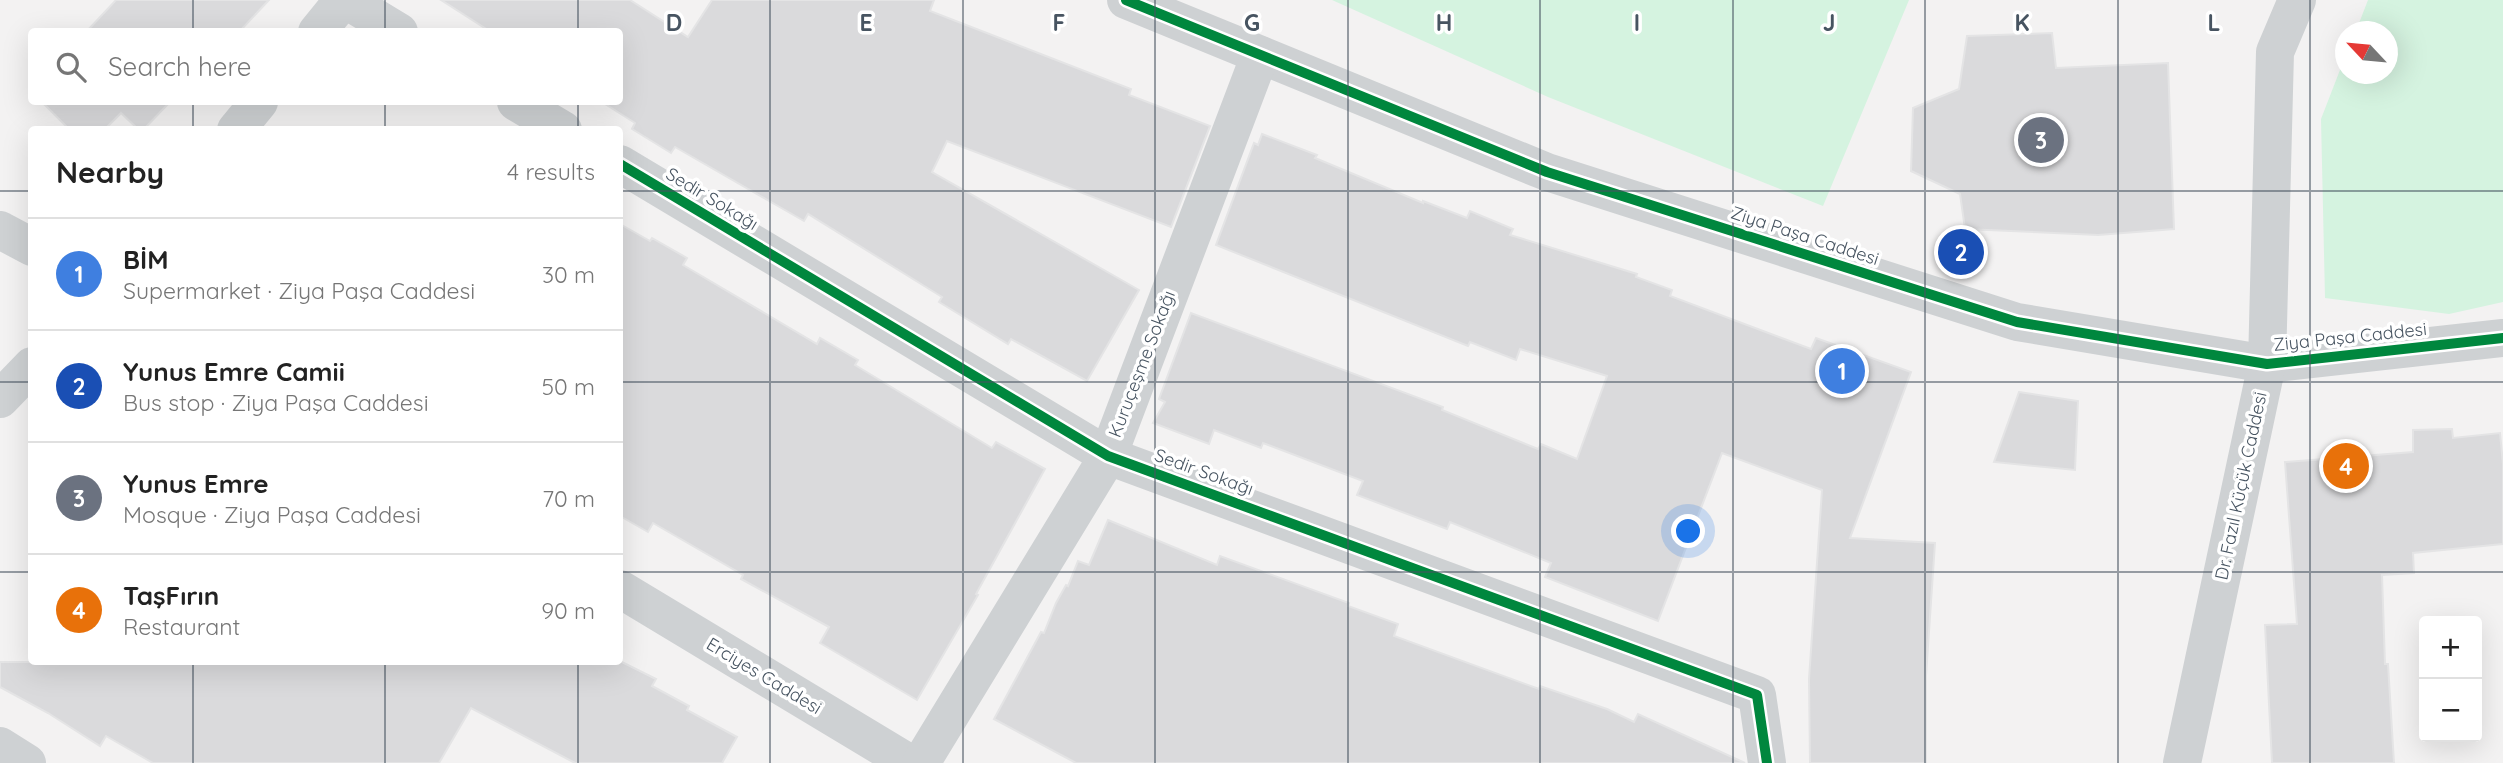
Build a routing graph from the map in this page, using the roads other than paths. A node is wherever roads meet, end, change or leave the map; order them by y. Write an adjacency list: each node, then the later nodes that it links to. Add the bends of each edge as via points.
1 (345, 0): 4 (street); 5 (street)
2 (1126, 0): 6 (street, Ziya Paşa Caddesi)
3 (2297, 0): 15 (street, Dr. Fazıl Küçük Caddesi, via 2275,52)
4 (320, 28)
5 (392, 28)
6 (1260, 55): 15 (street, Ziya Paşa Caddesi, via 1547,173 2017,322); 18 (street, Kuruçeşme Sokağı)
7 (257, 105): 9 (street)
8 (521, 105): 10 (street)
9 (239, 126)
10 (556, 126)
11 (623, 166): 18 (street, Sedir Sokağı)
12 (0, 230): 13 (street)
13 (28, 245)
14 (2503, 338): 15 (street, Ziya Paşa Caddesi)
15 (2267, 364): 25 (street, Dr. Fazıl Küçük Caddesi)
16 (28, 370): 17 (street)
17 (0, 399)
18 (1108, 456): 23 (street, Kuruçeşme Sokağı); 24 (street, Sedir Sokağı, via 1756,695)
19 (623, 591): 22 (street, Erciyes Caddesi)
20 (0, 746): 21 (street)
21 (27, 763)
22 (909, 763)
23 (921, 763)
24 (1767, 763)
25 (2182, 763)

